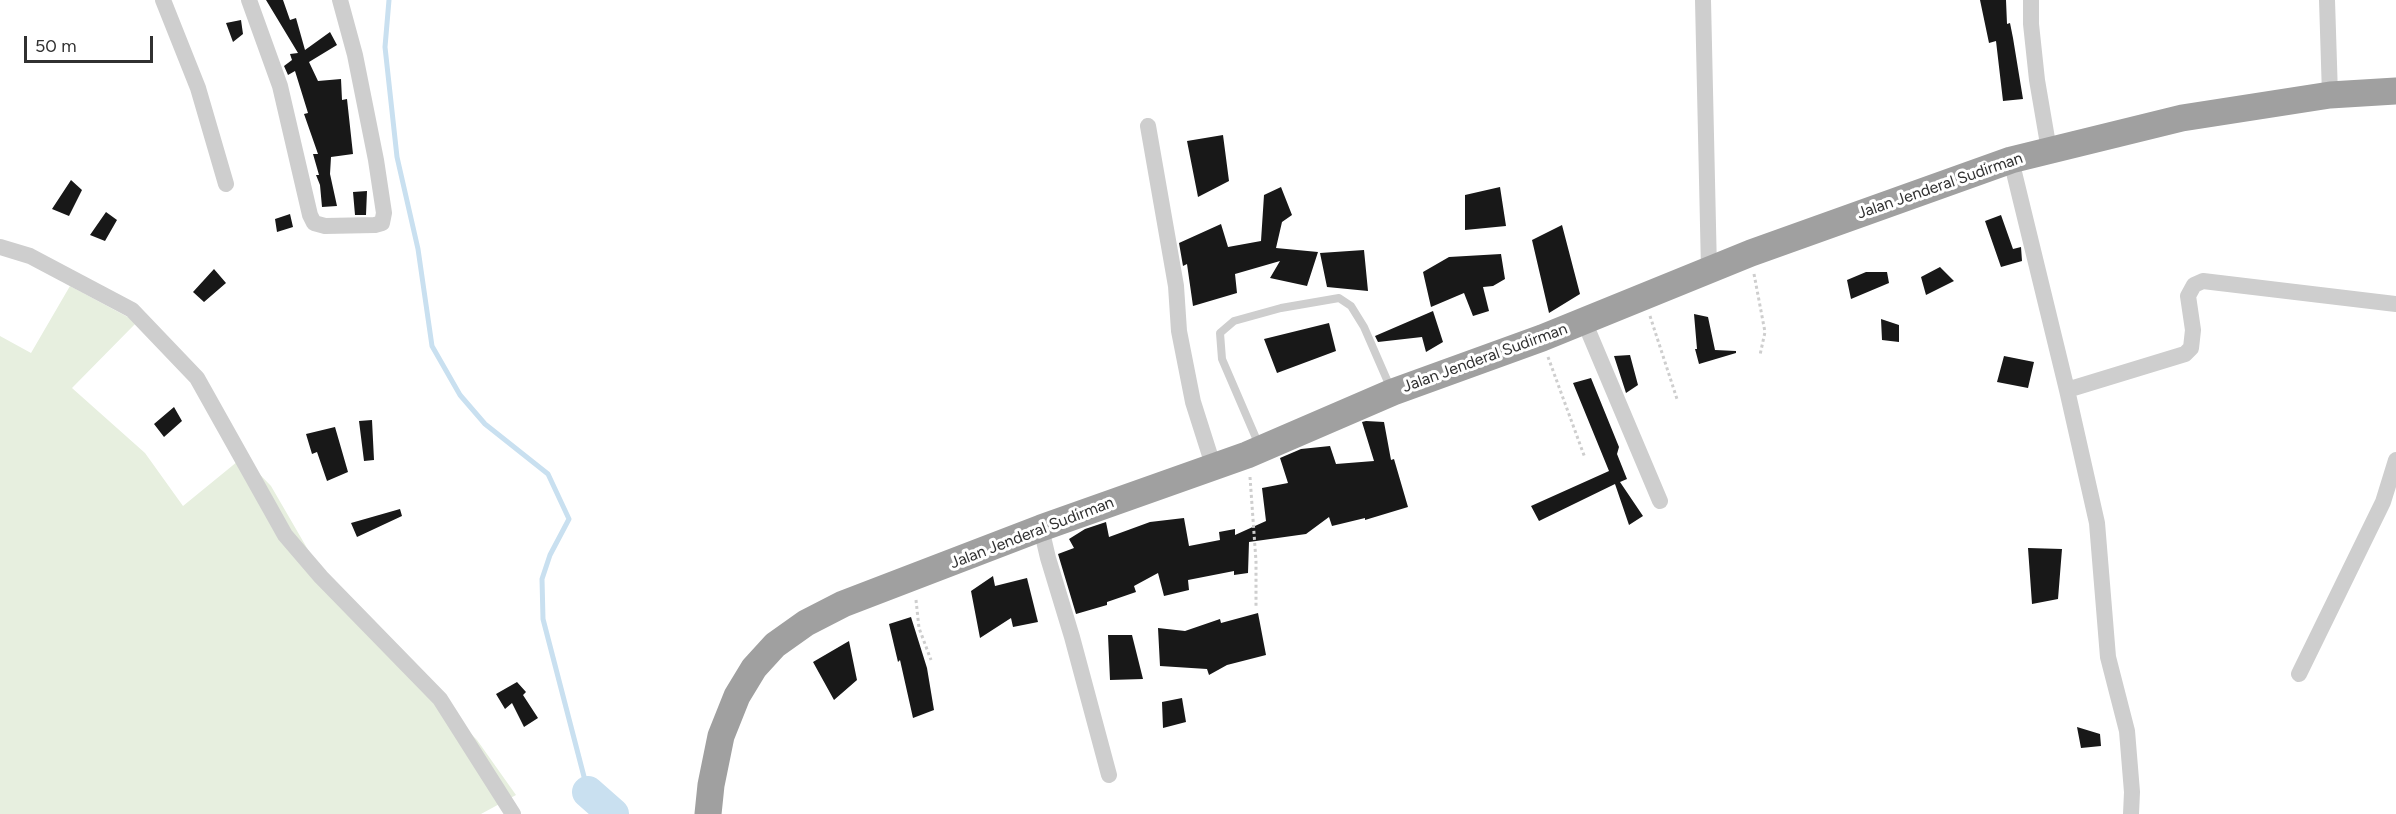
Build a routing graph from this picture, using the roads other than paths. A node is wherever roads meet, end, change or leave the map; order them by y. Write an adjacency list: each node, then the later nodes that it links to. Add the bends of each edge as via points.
1 (163, 0): 12 (street, via 198,88)
2 (249, 0): 3 (street, via 280,86 309,215 314,223 325,226 375,225 382,223 384,213 376,160)
3 (340, 0)
4 (1703, 0): 14 (street)
5 (2031, 0): 10 (street, via 2037,80)
6 (2326, 0): 8 (street)
7 (2396, 92): 8 (highway, Jalan Jenderal Sudirman)
8 (2330, 95): 10 (highway, Jalan Jenderal Sudirman, via 2182,118)
9 (1148, 126): 21 (street, via 1176,286 1179,331 1193,402)
10 (2049, 150): 11 (highway, Jalan Jenderal Sudirman)
11 (2011, 160): 14 (highway, Jalan Jenderal Sudirman); 17 (street)
12 (226, 184)
13 (0, 247): 26 (street, via 30,256 132,310 197,378 285,535 440,699)
14 (1709, 270): 16 (highway, Jalan Jenderal Sudirman)
15 (2396, 304): 17 (street, via 2203,281 2194,285 2188,296 2193,330 2191,348 2185,354)
16 (1584, 321): 18 (highway, Jalan Jenderal Sudirman); 22 (street)
17 (2067, 390): 28 (street, via 2097,523 2108,657 2127,731)
18 (1393, 392): 19 (highway, Jalan Jenderal Sudirman); 19 (lane, via 1352,306 1339,298 1234,321 1220,333 1222,358)
19 (1253, 451): 21 (highway, Jalan Jenderal Sudirman)
20 (2396, 460): 24 (street, via 2384,502)
21 (1213, 465): 23 (highway, Jalan Jenderal Sudirman)
22 (1660, 501)
23 (1041, 528): 25 (street); 27 (highway, Jalan Jenderal Sudirman, via 843,604 775,645 754,668 737,696 721,736)
24 (2298, 674)
25 (1109, 775)
26 (513, 814)
27 (708, 814)
28 (2130, 814)

